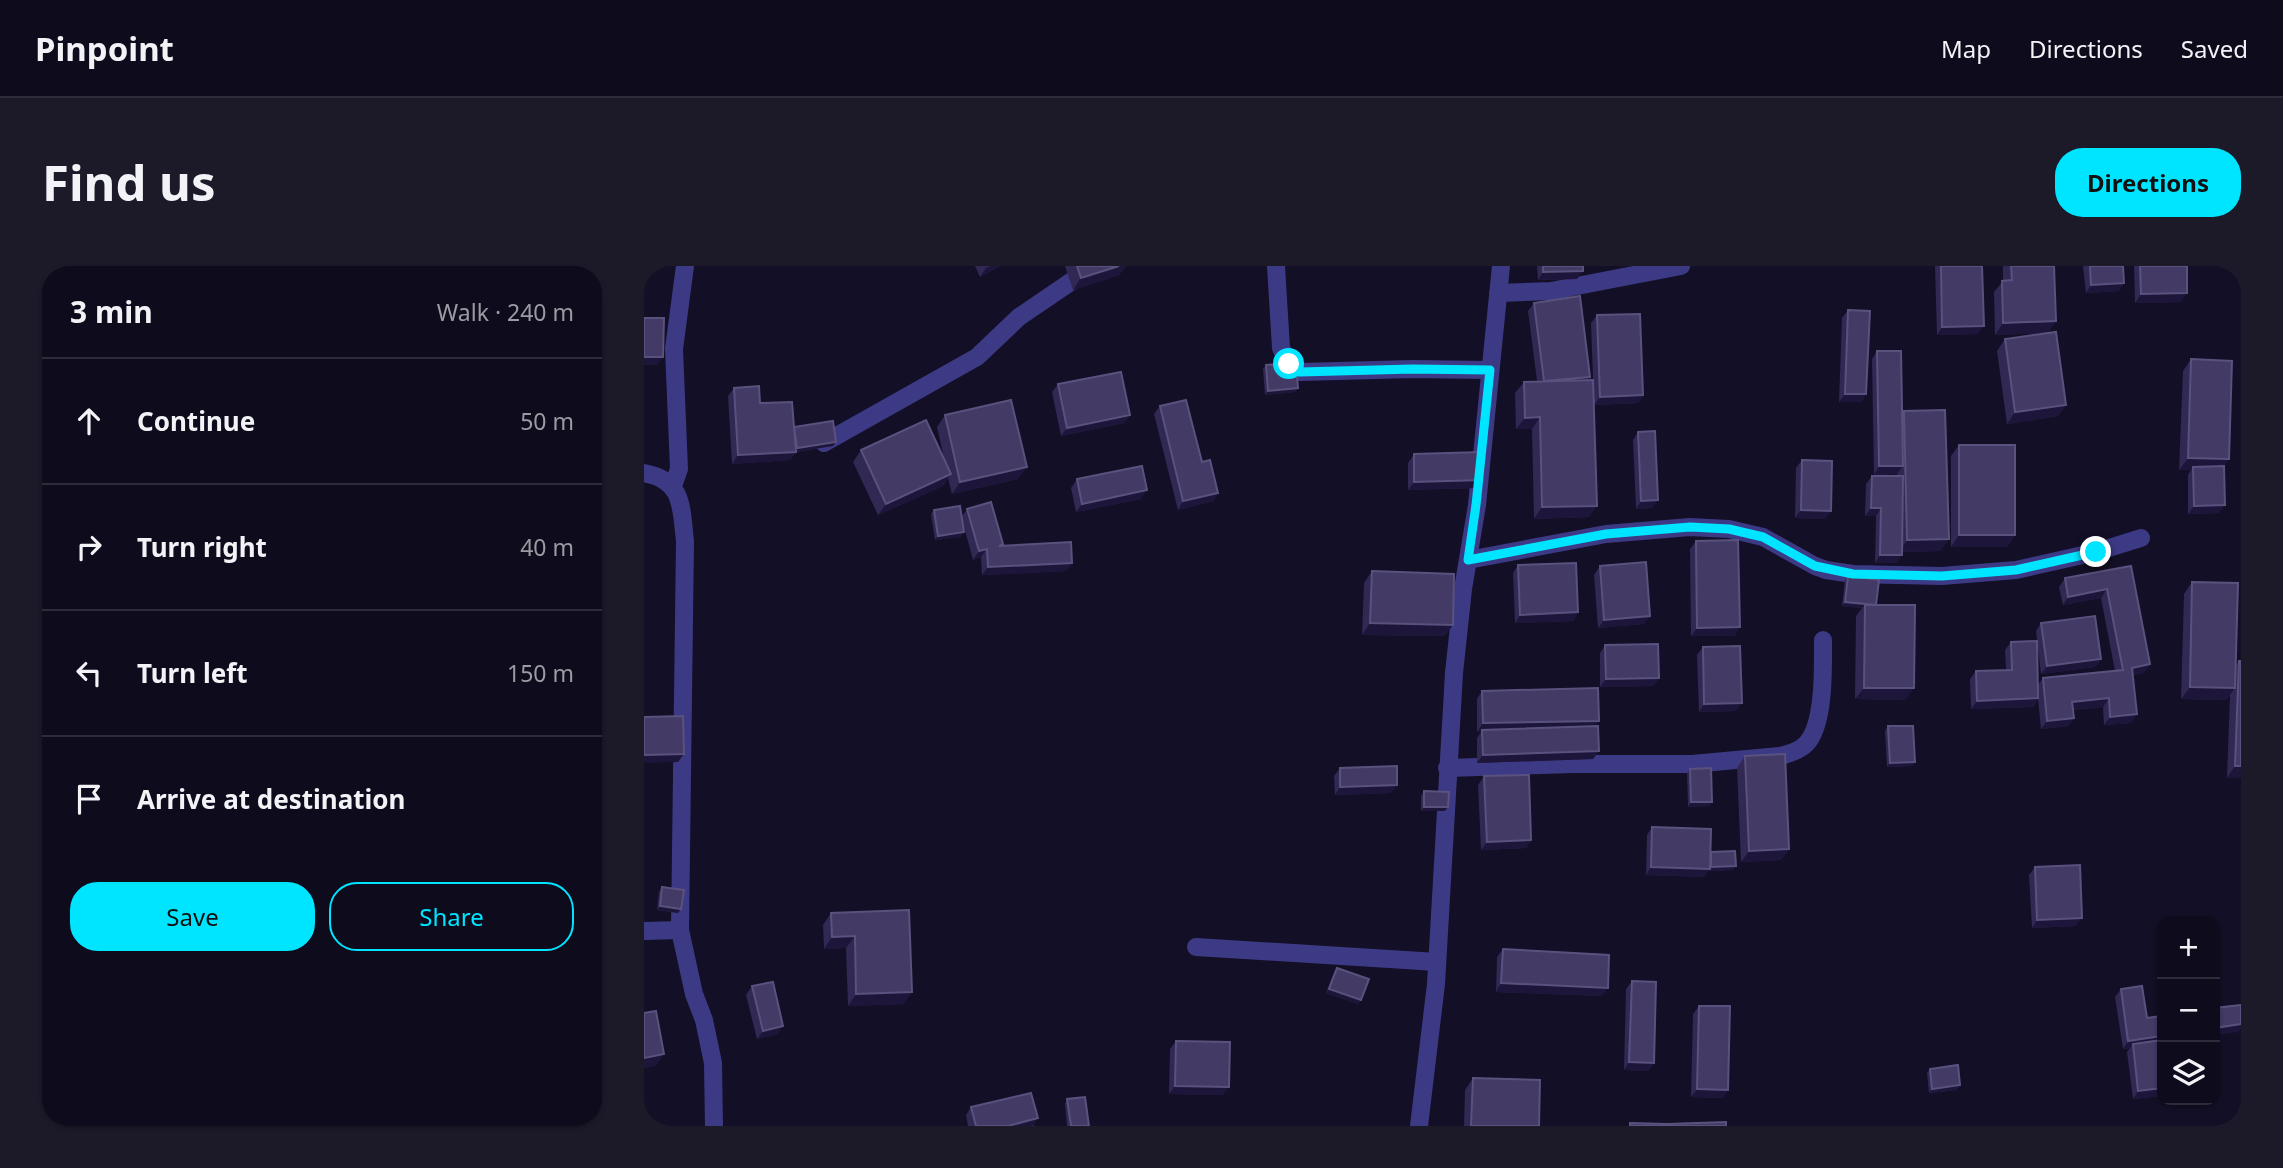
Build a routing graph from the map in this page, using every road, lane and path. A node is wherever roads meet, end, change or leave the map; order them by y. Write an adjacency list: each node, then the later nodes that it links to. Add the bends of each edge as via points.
1 (685, 266): 10 (street, via 674,349 680,469)
2 (1103, 266): 8 (street, via 1019,317 977,357)
3 (1276, 266): 7 (street, via 1281,348 1289,364 1300,372)
4 (1501, 266): 6 (street)
5 (1681, 266): 6 (street, via 1551,292)
6 (1498, 293): 7 (street)
7 (1490, 370): 12 (street)
8 (824, 443)
9 (644, 473): 10 (street, via 660,476)
10 (673, 486): 15 (street, via 685,541)
11 (2141, 537): 12 (street, via 2016,570 1942,576 1826,570 1763,537 1690,527 1606,534)
12 (1468, 560): 14 (street)
13 (1823, 640): 14 (street, via 1823,687 1815,729 1807,744 1794,752 1692,764)
14 (1447, 768): 18 (street)
15 (680, 930): 16 (street); 19 (street, via 713,1063)
16 (644, 931)
17 (1196, 947): 18 (street)
18 (1437, 962): 20 (street)
19 (714, 1126)
20 (1419, 1126)

